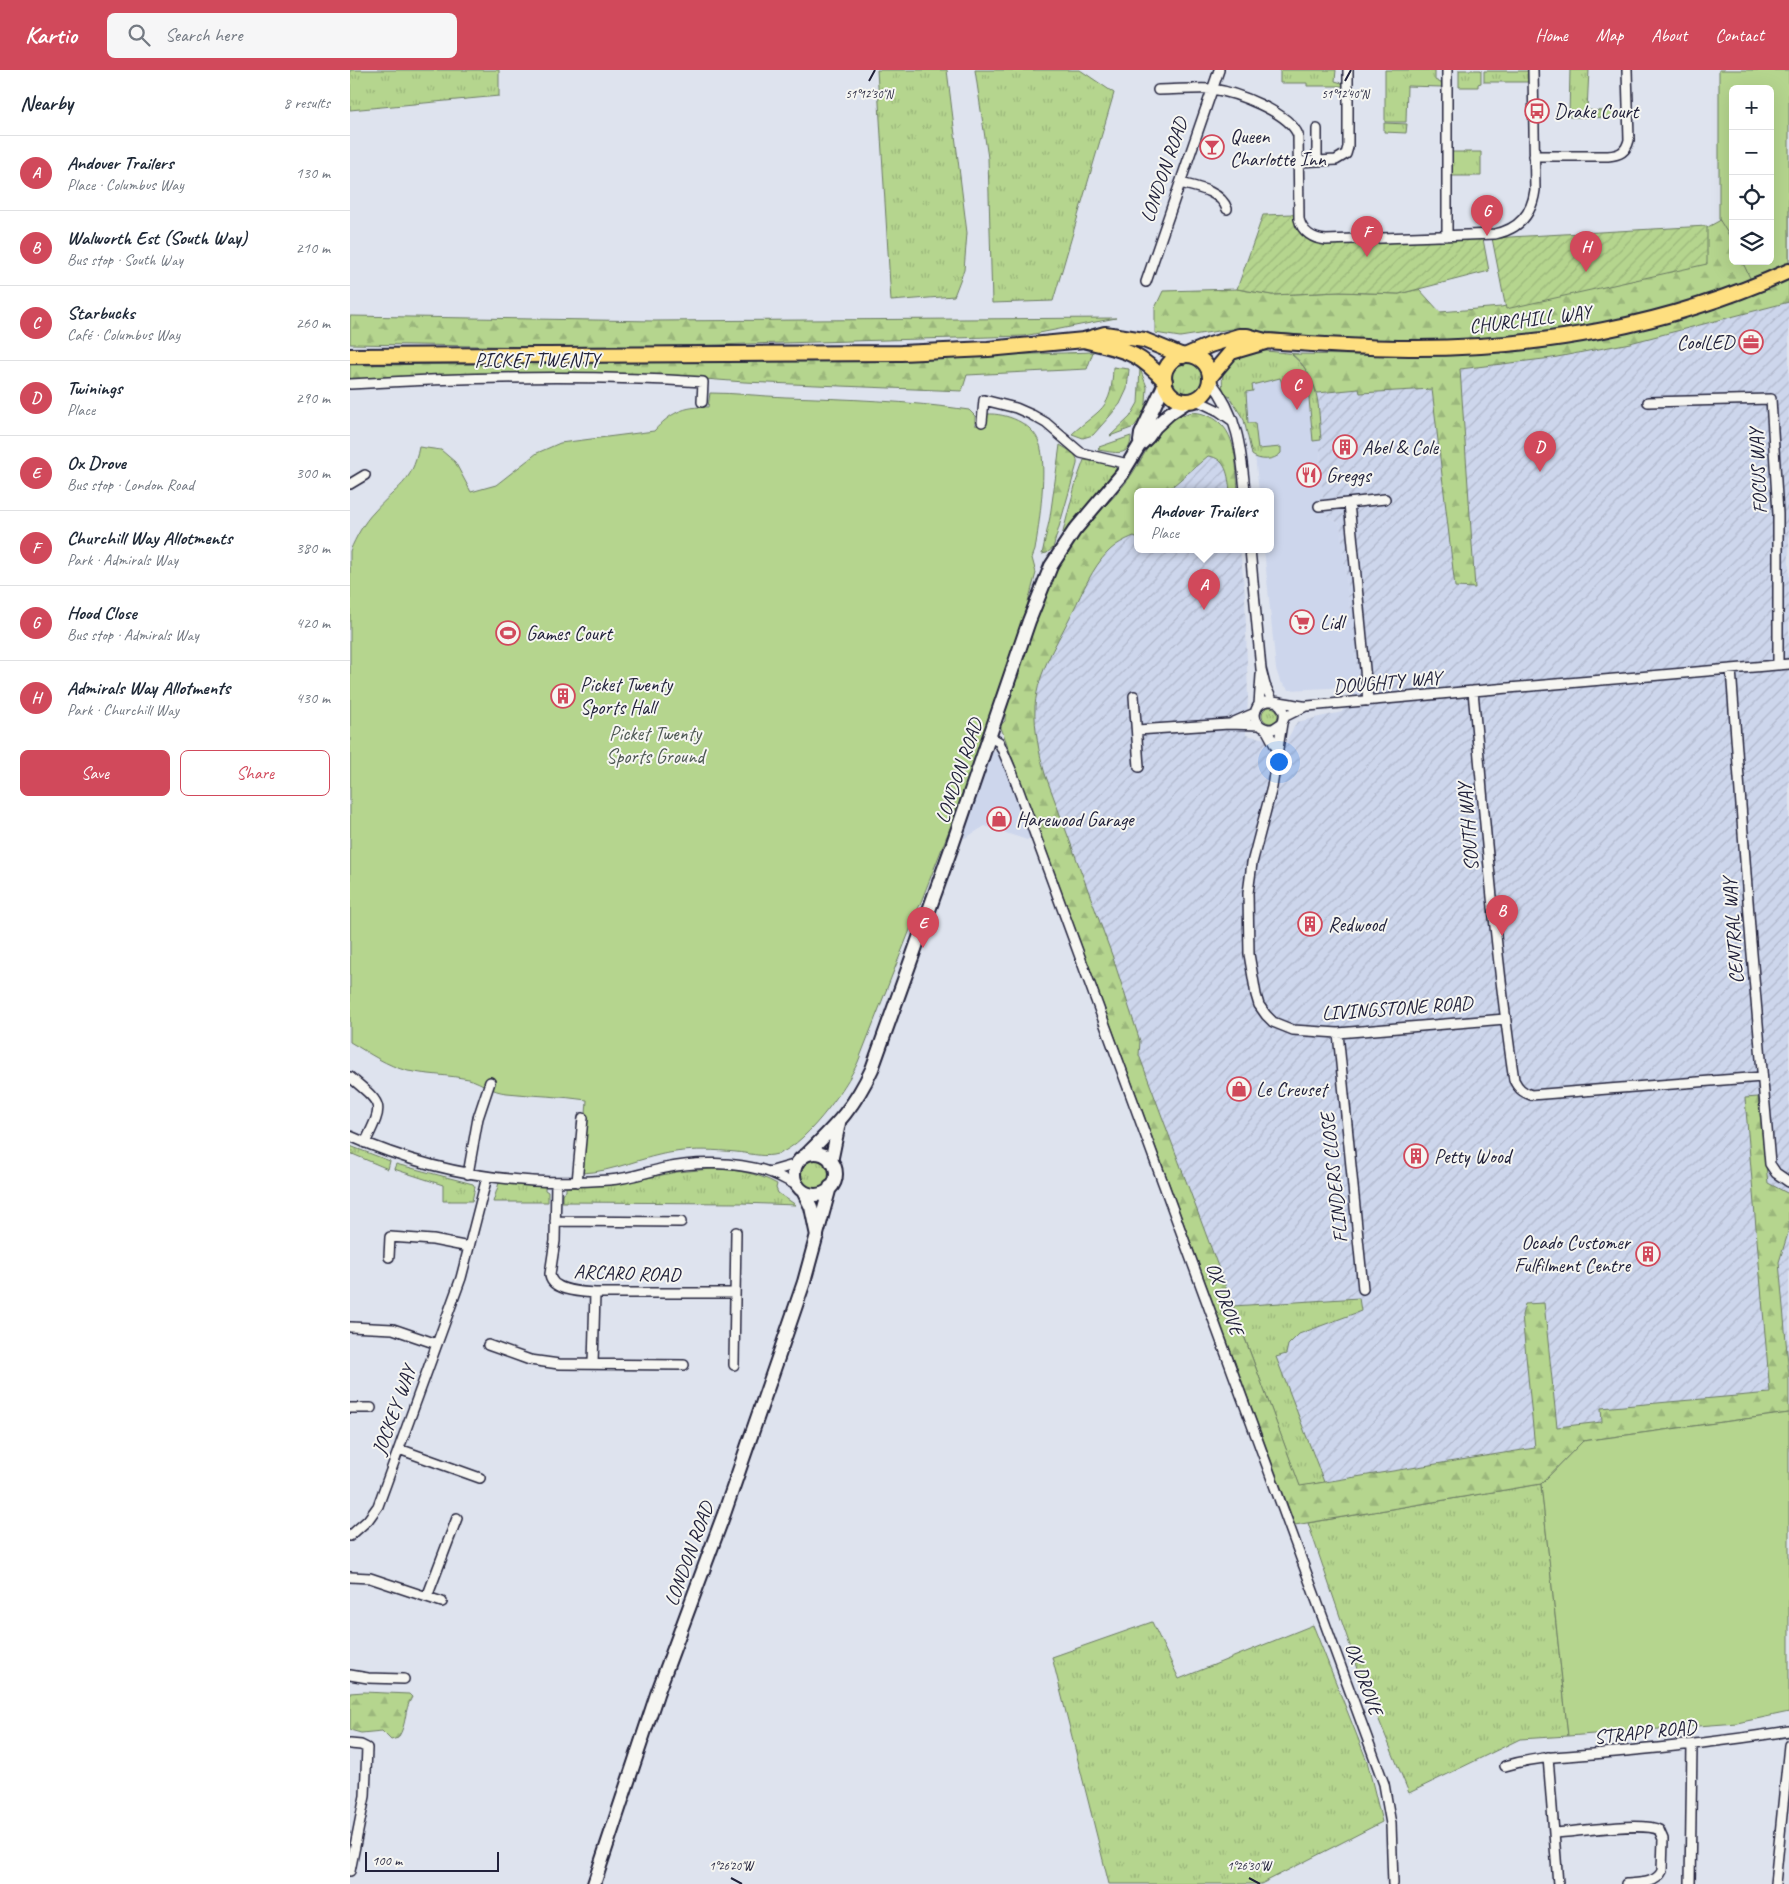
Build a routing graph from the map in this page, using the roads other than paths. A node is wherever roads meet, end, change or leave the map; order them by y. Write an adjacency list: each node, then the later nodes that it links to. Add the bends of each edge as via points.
1 (1219, 70): 6 (street, LONDON ROAD)
2 (1348, 70): 10 (street, via 1347,151 1339,159)
3 (1447, 70): 14 (street)
4 (1533, 70): 9 (street)
5 (1627, 70): 9 (street, via 1629,140 1625,150 1608,156)
6 (1213, 89): 7 (street); 11 (street, via 1263,106 1291,123 1298,135); 12 (street, LONDON ROAD)
7 (1158, 90)
8 (1317, 129): 10 (street)
9 (1534, 156): 14 (street, via 1534,200 1519,225 1495,234)
10 (1317, 161): 11 (street)
11 (1298, 162): 14 (street, via 1298,219 1302,228 1312,236 1326,240)
12 (1180, 183): 13 (street, via 1213,194 1225,202); 16 (street, LONDON ROAD)
13 (1227, 209)
14 (1447, 236)
15 (1789, 271): 18 (main road, CHURCHILL WAY, via 1723,298 1671,314 1601,331 1532,341 1408,348)
16 (1146, 282)
17 (1084, 340): 19 (main road, via 892,354); 20 (main road, via 1116,334); 22 (main road, via 1130,352 1148,364)
18 (1265, 341): 20 (main road, CHURCHILL WAY, via 1239,336); 21 (main road, CHURCHILL WAY, via 1231,352)
19 (350, 356)
20 (1185, 356): 21 (main road, via 1203,361); 22 (main road, via 1169,365)
21 (1210, 378): 24 (main road, via 1206,392); 28 (street)
22 (1165, 382): 24 (main road, via 1172,396 1179,400); 29 (main road, LONDON ROAD, via 1141,434)
23 (350, 384): 25 (street, PICKET TWENTY, via 515,376 653,378 703,382)
24 (1192, 400): 28 (street); 29 (main road, LONDON ROAD, via 1160,421)
25 (702, 402)
26 (1648, 402): 39 (street, FOCUS WAY, via 1771,399 1778,514)
27 (982, 422): 30 (street, via 984,400 1016,408 1041,419 1081,452)
28 (1233, 422): 33 (street, via 1239,436)
29 (1139, 446): 30 (main road, LONDON ROAD)
30 (1128, 464): 52 (main road, LONDON ROAD, via 1074,531 1051,566)
31 (365, 475): 32 (street)
32 (350, 484)
33 (1245, 488)
34 (1385, 499): 35 (street)
35 (1349, 503): 36 (street); 44 (street)
36 (1318, 506)
37 (1250, 553): 40 (street)
38 (1789, 664): 39 (street)
39 (1778, 665): 41 (street)
40 (1261, 669): 45 (street); 47 (street)
41 (1731, 669): 42 (street); 58 (street, CENTRAL WAY)
42 (1473, 691): 44 (street, DOUGHTY WAY); 55 (street, SOUTH WAY)
43 (1134, 696): 51 (street)
44 (1368, 701): 46 (street, DOUGHTY WAY)
45 (1275, 702): 46 (street, DOUGHTY WAY); 47 (street, via 1267,700); 48 (street, via 1284,711)
46 (1304, 707): 48 (street, DOUGHTY WAY)
47 (1257, 709): 49 (street); 50 (street, via 1256,719)
48 (1283, 720): 50 (street, via 1273,729); 53 (street, LIVINGSTONE ROAD)
49 (1229, 724): 50 (street); 51 (street)
50 (1262, 727): 53 (street)
51 (1137, 730): 54 (street)
52 (990, 737): 61 (main road, LONDON ROAD, via 872,1069 863,1089); 110 (street, OX DROVE, via 999,742 1012,772 1384,1784 1391,1824)
53 (1278, 751): 56 (street, LIVINGSTONE ROAD, via 1249,885 1249,954 1253,983 1259,1005 1274,1022 1293,1030)
54 (1139, 767)
55 (1505, 1018): 56 (street, LIVINGSTONE ROAD); 58 (street, SOUTH WAY, via 1514,1080 1522,1092 1531,1095)
56 (1338, 1033): 80 (street, FLINDERS CLOSE)
57 (350, 1077): 63 (street, via 379,1106)
58 (1762, 1077): 71 (street, CENTRAL WAY, via 1770,1164)
59 (490, 1082): 67 (street, via 478,1118)
60 (583, 1118): 70 (street)
61 (839, 1123): 64 (main road, LONDON ROAD); 65 (main road, LONDON ROAD)
62 (350, 1136): 63 (street)
63 (365, 1143): 67 (street, via 396,1156)
64 (801, 1159): 65 (main road, via 820,1154); 66 (street); 73 (main road, via 794,1175)
65 (832, 1162): 72 (main road, LONDON ROAD, via 835,1175)
66 (769, 1172): 70 (street, via 695,1164 624,1179); 73 (street)
67 (468, 1174): 68 (street)
68 (487, 1177): 69 (street); 78 (street, JOCKEY WAY)
69 (556, 1182): 70 (street); 74 (street, ARCARO ROAD)
70 (577, 1182)
71 (1789, 1182)
72 (830, 1187): 73 (main road, via 820,1194); 77 (main road, LONDON ROAD)
73 (800, 1188): 77 (main road, via 811,1207)
74 (554, 1221): 75 (street); 81 (street, ARCARO ROAD, via 551,1282 564,1288)
75 (681, 1222)
76 (736, 1232): 82 (street)
77 (817, 1236): 109 (main road, LONDON ROAD, via 770,1381 657,1694)
78 (469, 1247): 79 (street, via 390,1237); 84 (street, JOCKEY WAY)
79 (389, 1257)
80 (1363, 1289)
81 (595, 1293): 82 (street, ARCARO ROAD); 86 (street)
82 (735, 1293): 88 (street)
83 (350, 1327): 84 (street, via 393,1329)
84 (437, 1344): 91 (street, JOCKEY WAY)
85 (488, 1345): 86 (street, via 530,1360)
86 (593, 1364): 87 (street)
87 (684, 1365)
88 (734, 1365)
89 (350, 1408): 90 (street)
90 (371, 1408)
91 (399, 1449): 92 (street); 94 (street, JOCKEY WAY, via 378,1506)
92 (480, 1478)
93 (457, 1518): 97 (street)
94 (350, 1536)
95 (350, 1570): 96 (street)
96 (350, 1576): 97 (street, via 370,1578)
97 (427, 1597): 98 (street)
98 (442, 1602)
99 (350, 1675): 100 (street)
100 (404, 1679)
101 (1789, 1731): 103 (street, STRAPP ROAD)
102 (350, 1744): 108 (street, via 367,1748 365,1796)
103 (1692, 1745): 105 (street, STRAPP ROAD); 113 (street)
104 (1789, 1745): 114 (street)
105 (1548, 1757): 106 (street, STRAPP ROAD); 107 (street)
106 (1505, 1766)
107 (1554, 1833): 111 (street); 112 (street, via 1642,1826 1659,1830 1663,1839 1660,1876 1653,1881)
108 (350, 1869)
109 (594, 1884)
110 (1393, 1884)
111 (1558, 1884)
112 (1626, 1884)
113 (1690, 1884)
114 (1775, 1884)

